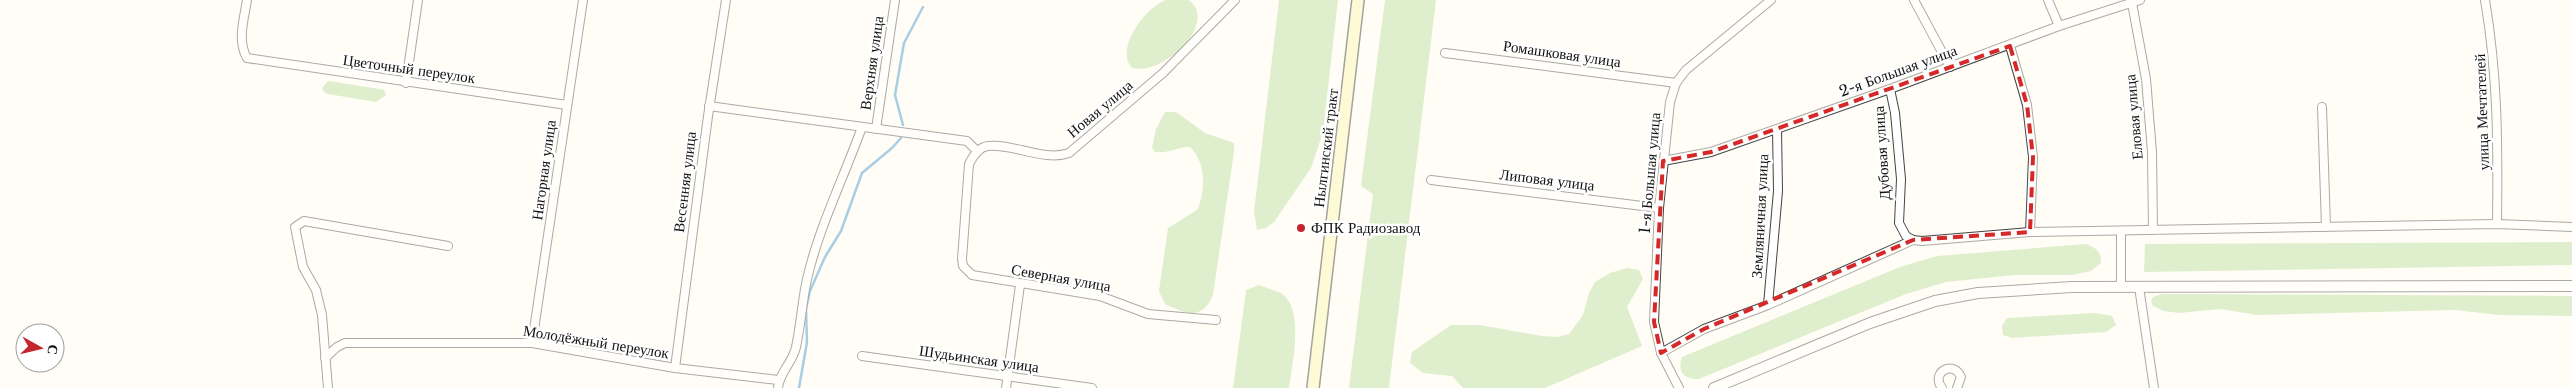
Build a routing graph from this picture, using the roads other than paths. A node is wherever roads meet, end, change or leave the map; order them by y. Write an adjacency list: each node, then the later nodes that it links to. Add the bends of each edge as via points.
1 (247, 0): 18 (street, Цветочный переулок, via 241,39 247,58)
2 (418, 0): 18 (street)
3 (583, 0): 21 (street, Нагорная улица)
4 (726, 0): 22 (street, Весенняя улица)
5 (895, 0): 26 (street, Верхняя улица)
6 (1236, 0): 27 (street, Новая улица, via 1163,73 1069,153 1056,155 988,146)
7 (1358, 0): 55 (main road, Нылгинский тракт)
8 (1914, 0): 17 (street)
9 (2048, 0): 14 (street)
10 (2140, 0): 13 (street, 2-я Большая улица)
11 (2485, 0): 31 (street, улица Мечтателей, via 2494,52 2498,121)
12 (1765, 2): 19 (street, 1-я Большая улица, via 1686,70)
13 (2132, 3): 14 (street, 2-я Большая улица); 34 (street, Еловая улица, via 2146,88 2152,152)
14 (2059, 26): 15 (street, 2-я Большая улица)
15 (2010, 46): 17 (street, 2-я Большая улица); 36 (street, via 2027,106 2033,157)
16 (1444, 53): 19 (street, Ромашковая улица)
17 (1950, 67): 20 (street, 2-я Большая улица)
18 (406, 83): 21 (street, Цветочный переулок)
19 (1676, 83): 28 (street, 1-я Большая улица, via 1670,102)
20 (1890, 89): 25 (street, 2-я Большая улица); 37 (street, Дубовая улица, via 1901,179 1899,223 1906,236)
21 (567, 106): 45 (street, Нагорная улица)
22 (710, 106): 24 (street); 49 (street, Весенняя улица)
23 (2322, 107): 33 (street)
24 (862, 127): 26 (street); 51 (street, via 807,278 796,348)
25 (1777, 128): 28 (street, 2-я Большая улица, via 1710,152); 43 (street, Земляничная улица, via 1778,191)
26 (876, 129): 27 (street, via 967,141)
27 (977, 151): 39 (street, Северная улица, via 969,164 963,266 972,276)
28 (1664, 161): 30 (street, 1-я Большая улица)
29 (1431, 180): 30 (street, Липовая улица)
30 (1660, 208): 46 (street, 1-я Большая улица, via 1654,322)
31 (2497, 224): 32 (street); 33 (street)
32 (2572, 227)
33 (2326, 228): 34 (street)
34 (2153, 230): 35 (street)
35 (2121, 231): 36 (street); 42 (street)
36 (2030, 232): 37 (street)
37 (1913, 240): 43 (street)
38 (448, 246): 48 (street, via 304,221 295,227 303,266 316,290 322,315)
39 (1020, 285): 44 (street, Северная улица, via 1100,296 1148,314); 50 (street)
40 (2572, 286): 41 (street)
41 (2139, 287): 42 (street); 60 (street)
42 (2121, 288): 57 (street, via 2017,289 1935,302 1870,323)
43 (1768, 305): 46 (street, via 1704,329)
44 (1216, 320)
45 (532, 343): 48 (street, Молодёжный переулок, via 345,343); 49 (street, Молодёжный переулок)
46 (1661, 353): 56 (street, 1-я Большая улица)
47 (862, 356): 50 (street, Шудьинская улица)
48 (325, 358): 52 (street)
49 (675, 368): 51 (street, Молодёжный переулок)
50 (1008, 378): 53 (street); 54 (street, Шудьинская улица)
51 (778, 384)
52 (328, 388)
53 (1006, 388)
54 (1092, 388)
55 (1314, 388)
56 (1679, 388)
57 (1714, 388)
58 (1942, 388): 59 (street, via 1938,382 1939,374 1951,368 1957,370 1961,377)
59 (1957, 388)
60 (2154, 388)

